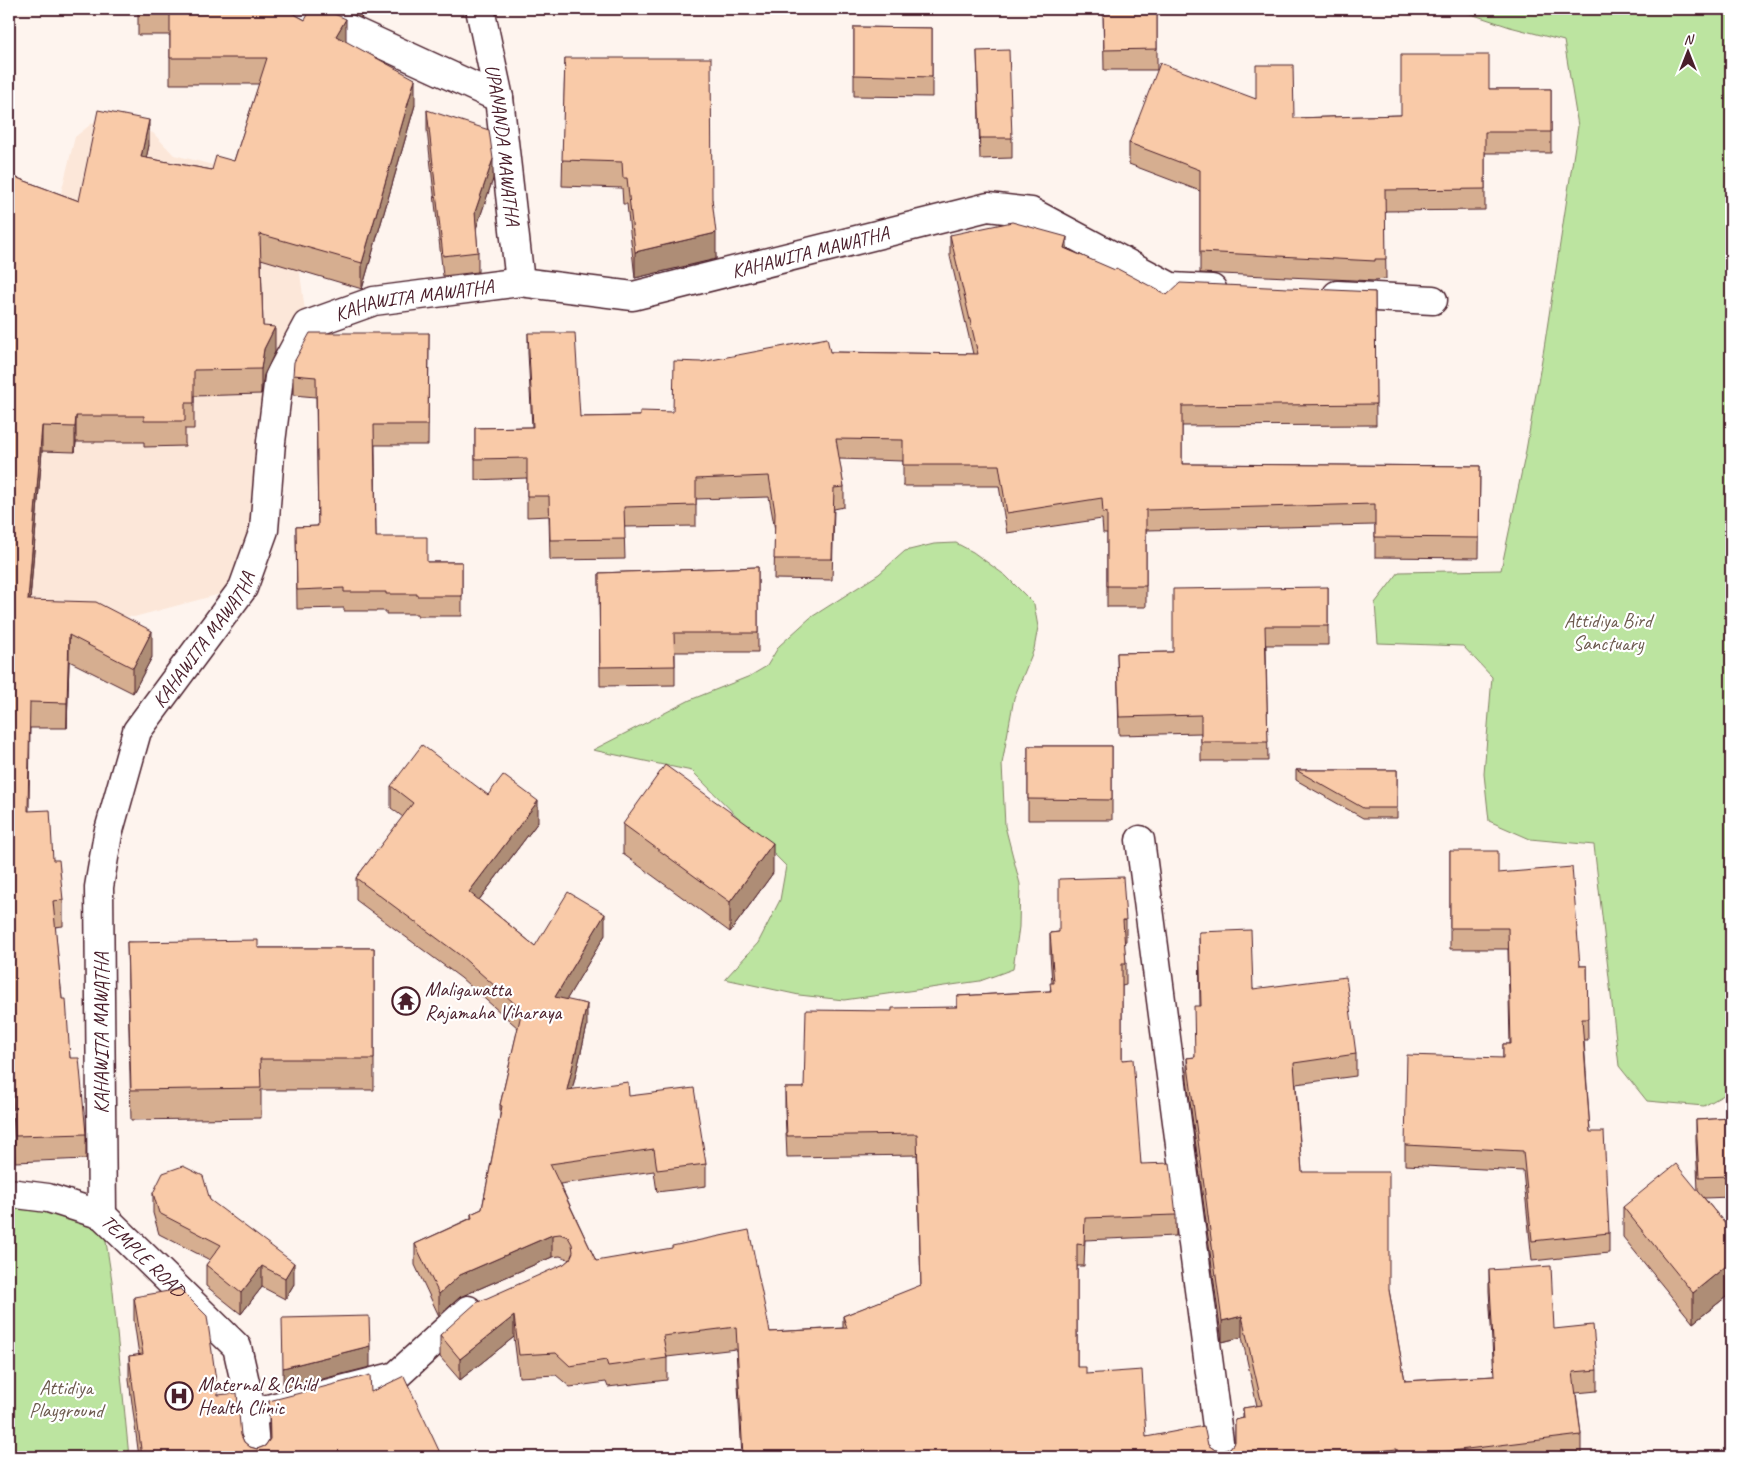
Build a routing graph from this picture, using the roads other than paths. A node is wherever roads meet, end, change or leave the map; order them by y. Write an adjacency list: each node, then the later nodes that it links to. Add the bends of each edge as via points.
1 (305, 9): 3 (street)
2 (480, 9): 3 (street, UPANANDA MAWATHA)
3 (499, 98): 4 (street, UPANANDA MAWATHA)
4 (520, 282): 5 (street, KAHAWITA MAWATHA, via 633,296 988,207 1031,212 1171,288); 10 (street, KAHAWITA MAWATHA, via 374,301 307,325 279,377 264,530 243,588 137,731 108,834 100,887)
5 (1239, 291)
6 (1316, 294): 7 (street)
7 (1433, 300)
8 (1140, 840): 14 (street)
9 (9, 1193): 10 (street, TEMPLE ROAD, via 48,1198)
10 (102, 1215): 12 (street, TEMPLE ROAD, via 237,1347)
11 (494, 1299): 12 (street, via 467,1311 396,1376)
12 (252, 1414): 13 (street, TEMPLE ROAD)
13 (256, 1457)
14 (1221, 1457)

